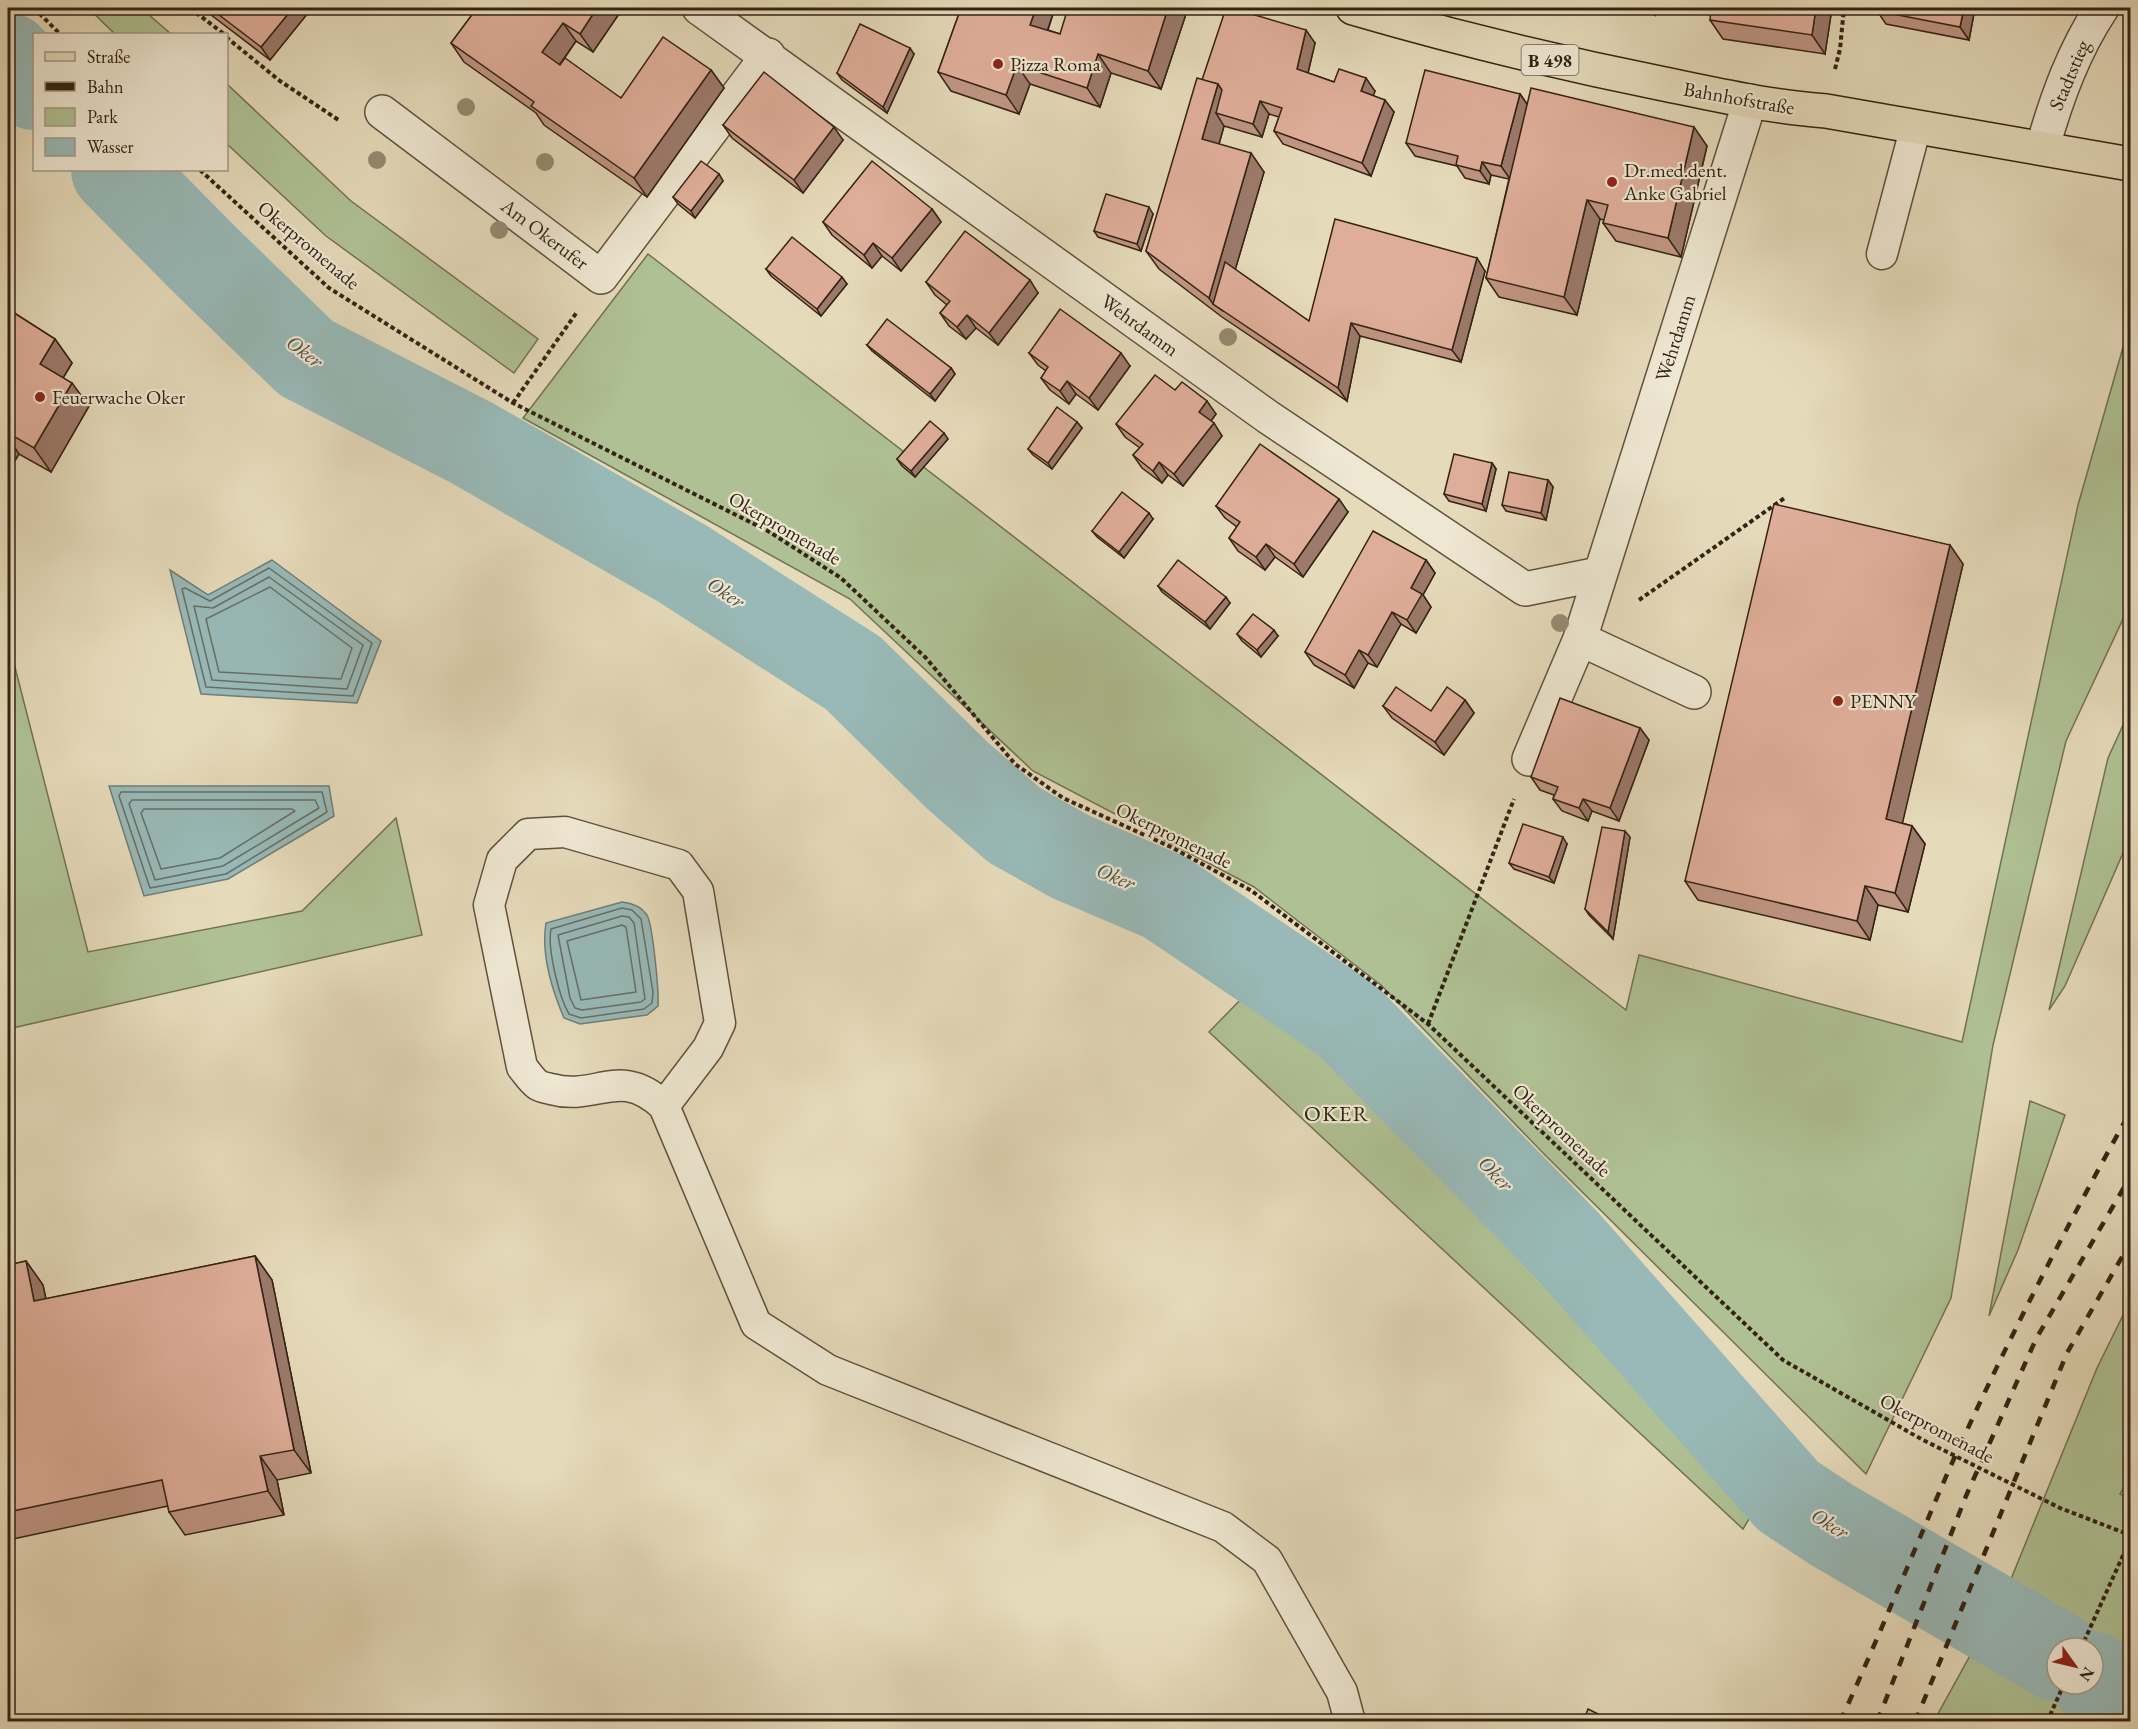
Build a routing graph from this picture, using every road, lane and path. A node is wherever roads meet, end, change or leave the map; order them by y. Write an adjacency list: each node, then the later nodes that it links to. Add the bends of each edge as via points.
1 (34, 8): 7 (path)
2 (190, 8): 8 (path)
3 (699, 8): 10 (street, Wehrdamm)
4 (1353, 8): 12 (main road, Bahnhofstraße / B 498, via 1517,52)
5 (1844, 8): 11 (path)
6 (2102, 8): 15 (street, Stadtstieg, via 2077,51 2055,102)
7 (59, 33)
8 (221, 33)
9 (228, 38): 13 (path, via 338,121)
10 (768, 55): 19 (street, Am Okerufer); 22 (street, Wehrdamm, via 1268,417 1525,589)
11 (1833, 77)
12 (1750, 101): 14 (main road, Bahnhofstraße / B 498); 22 (street, Wehrdamm)
13 (382, 112): 19 (street, Am Okerufer)
14 (1916, 126): 15 (main road, Bahnhofstraße / B 498); 18 (lane)
15 (2043, 146): 16 (main road, Bahnhofstraße / B 498)
16 (2130, 164)
17 (201, 171): 20 (path, Okerpromenade, via 329,288)
18 (1882, 254)
19 (601, 277): 20 (path)
20 (513, 403): 27 (path, Okerpromenade, via 768,531 841,578 926,658 1015,764 1063,798 1171,847 1252,891)
21 (1786, 497): 23 (path)
22 (1599, 574): 24 (street, Wehrdamm)
23 (1635, 603)
24 (1580, 639): 25 (street); 26 (street, Wehrdamm)
25 (1694, 692)
26 (1529, 759): 27 (path)
27 (1428, 1024): 29 (path, Okerpromenade, via 1783,1360 1923,1440)
28 (664, 1106): 28 (lane, via 708,1048 720,1023 698,891 679,865 565,832 528,834 502,860 489,905 522,1067 538,1085 566,1093 617,1084 635,1086); 32 (lane, via 756,1324 828,1370 1223,1527 1267,1560 1342,1692)
29 (2130, 1538): 30 (path)
30 (2087, 1636)
31 (2059, 1696): 33 (path)
32 (1350, 1722)
33 (2047, 1722)

